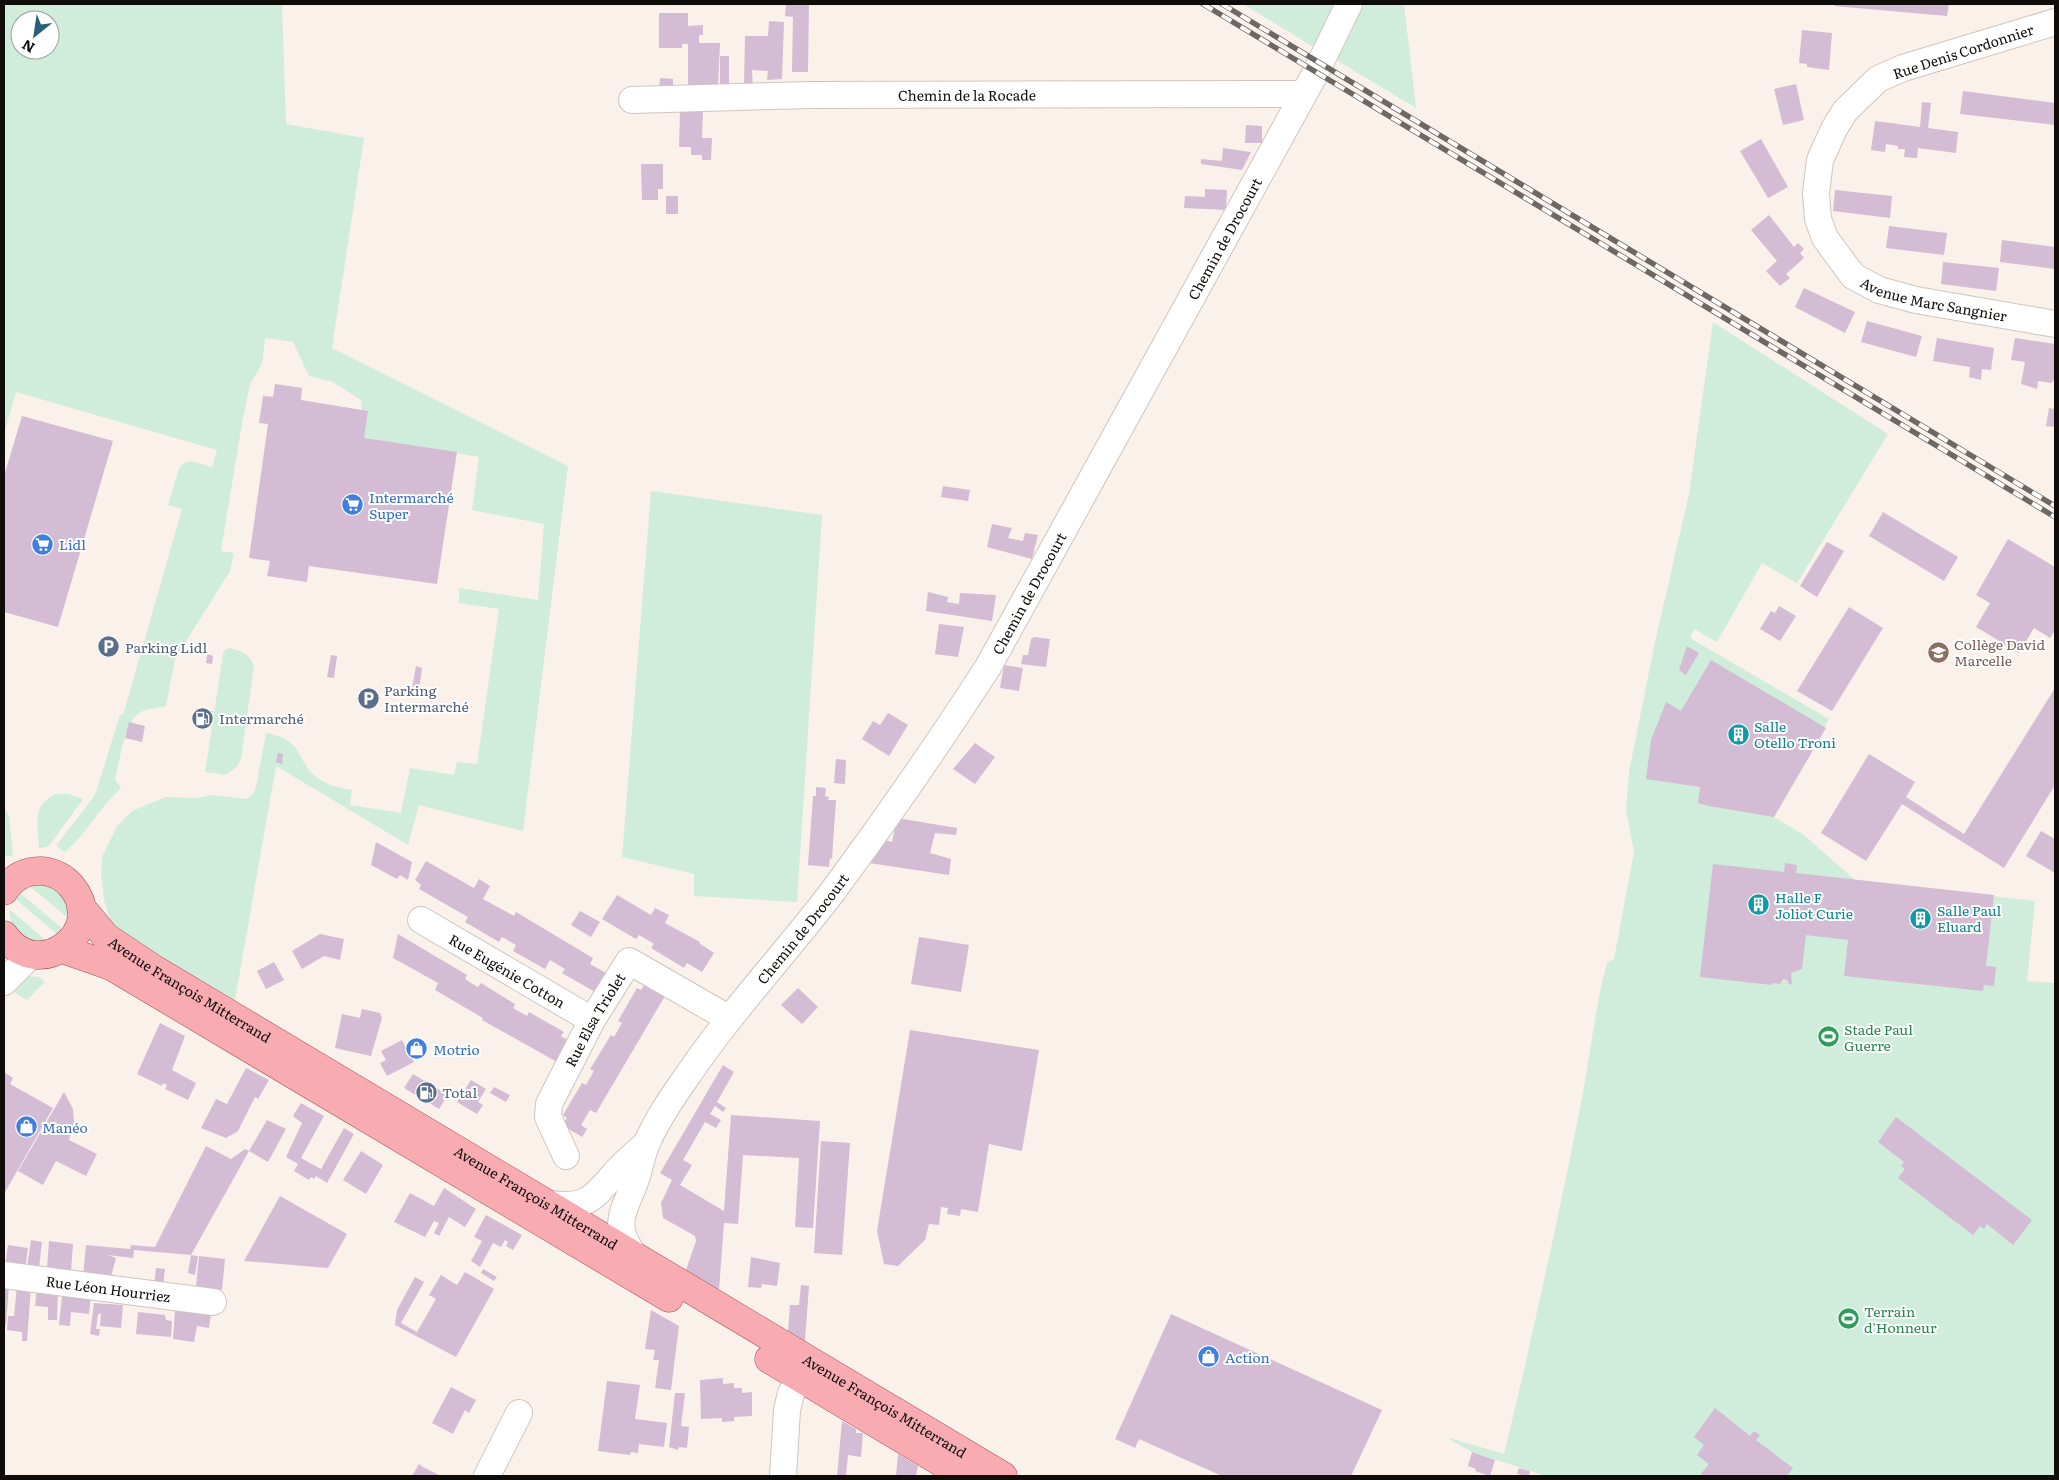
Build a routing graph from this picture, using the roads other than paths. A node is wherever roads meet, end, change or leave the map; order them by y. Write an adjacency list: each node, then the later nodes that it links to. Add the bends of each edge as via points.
1 (1349, 4): 3 (street, Chemin de Drocourt)
2 (2055, 22): 5 (street, Rue Denis Cordonnier, via 1903,68 1878,79 1845,111)
3 (1303, 94): 4 (street, Chemin de la Rocade, via 809,95); 14 (street, Chemin de Drocourt, via 988,667 946,732 831,892)
4 (632, 100)
5 (1834, 129): 6 (street, Avenue Marc Sangnier, via 1820,160 1816,193 1818,219 1825,238 1853,276 1880,290 1916,300)
6 (2055, 324)
7 (7, 882): 8 (main road, Avenue François Mitterrand, via 33,871 50,872 60,876 75,891)
8 (81, 907): 11 (main road, via 82,917 76,934); 20 (main road, Avenue François Mitterrand, via 106,937 139,960)
9 (422, 920): 15 (street, Rue Eugénie Cotton)
10 (4, 935): 12 (main road, via 15,947)
11 (62, 949): 12 (main road); 20 (main road, Avenue François Mitterrand, via 111,966)
12 (32, 954): 13 (street)
13 (4, 982)
14 (728, 1018): 15 (street, Rue Elsa Triolet, via 629,961); 16 (street, Chemin de Drocourt, via 669,1103)
15 (592, 1020): 17 (street, Rue Elsa Triolet, via 549,1104 548,1117)
16 (646, 1143): 18 (street, Chemin de Drocourt); 19 (street, Chemin de Drocourt, via 636,1180)
17 (566, 1156)
18 (596, 1196): 20 (street); 21 (street, via 592,1212)
19 (621, 1212): 21 (street, Chemin de Drocourt, via 609,1224); 22 (street, Chemin de Drocourt, via 620,1230)
20 (549, 1216): 21 (main road, Avenue François Mitterrand); 25 (main road, Avenue François Mitterrand)
21 (594, 1231): 22 (main road, Avenue François Mitterrand)
22 (634, 1255): 25 (main road, Avenue François Mitterrand)
23 (4, 1275): 24 (street, Rue Léon Hourriez)
24 (213, 1302)
25 (805, 1370): 28 (street, via 791,1394 787,1410); 29 (main road, Avenue François Mitterrand); 30 (main road, Avenue François Mitterrand)
26 (520, 1413): 27 (street)
27 (487, 1476)
28 (783, 1476)
29 (964, 1476)
30 (1003, 1476)

